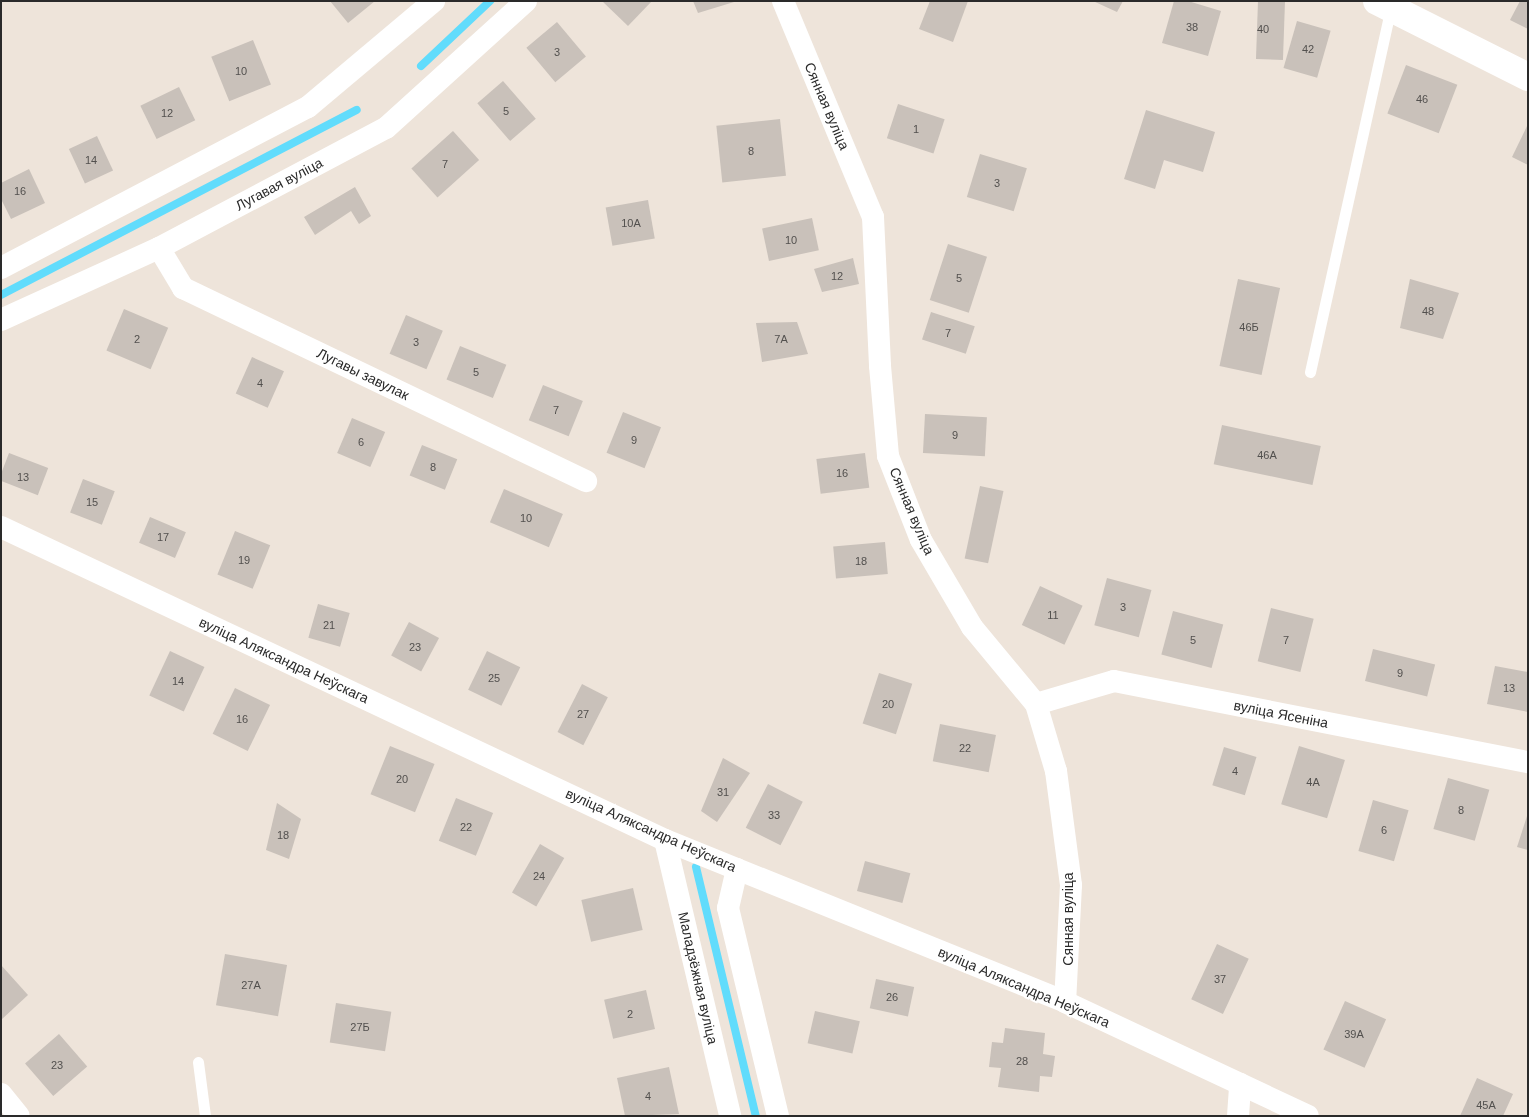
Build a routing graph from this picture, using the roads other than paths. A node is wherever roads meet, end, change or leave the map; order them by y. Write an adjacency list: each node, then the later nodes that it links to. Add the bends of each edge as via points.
1 (434, 1): 7 (street, via 308,106)
2 (526, 1): 6 (street, Лугавая вуліца, via 386,128)
3 (783, 1): 12 (street, Сянная вуліца, via 873,217 888,456 921,540 972,627)
4 (1384, 5): 5 (main road); 9 (lane)
5 (1528, 78)
6 (159, 248): 8 (street, Лугавая вуліца); 10 (street, Лугавы завулак, via 183,288)
7 (1, 268)
8 (1, 320)
9 (1310, 372)
10 (586, 481)
11 (1, 527): 14 (street, вуліца Аляксандра Неўскага)
12 (1036, 704): 13 (street, вуліца Ясеніна, via 1114,681); 16 (street, Сянная вуліца, via 1056,771 1071,884)
13 (1528, 762)
14 (665, 840): 15 (street, вуліца Аляксандра Неўскага); 22 (street, Маладзёжная вуліца)
15 (737, 869): 16 (street, вуліца Аляксандра Неўскага); 23 (street, via 728,908)
16 (1065, 1002): 18 (street, вуліца Аляксандра Неўскага)
17 (198, 1062): 21 (lane)
18 (1240, 1084): 24 (street); 25 (street, вуліца Аляксандра Неўскага)
19 (1, 1094): 20 (street)
20 (20, 1116)
21 (205, 1116)
22 (730, 1116)
23 (778, 1116)
24 (1238, 1116)
25 (1308, 1116)

